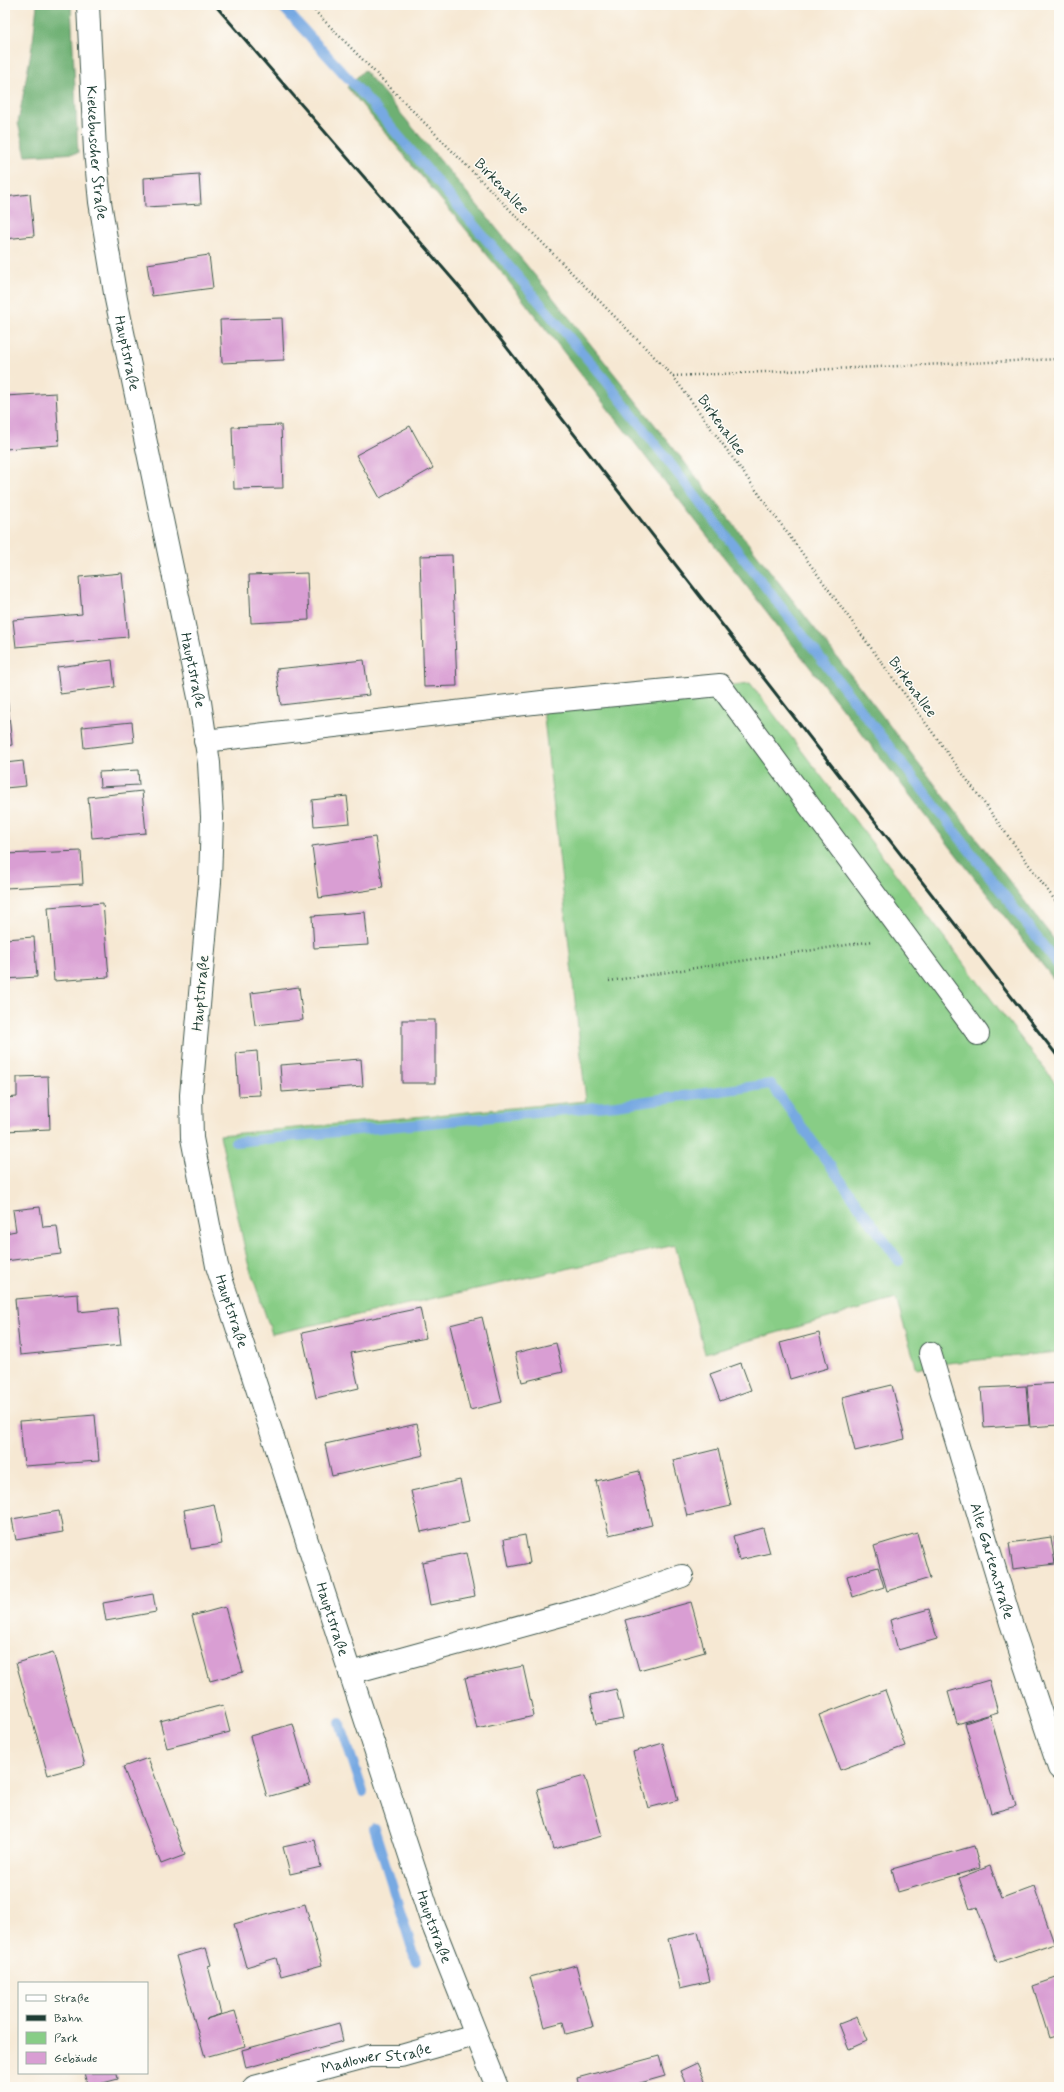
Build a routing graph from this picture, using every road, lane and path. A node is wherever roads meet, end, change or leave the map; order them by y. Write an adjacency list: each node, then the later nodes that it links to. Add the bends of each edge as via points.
1 (88, 5): 3 (street, Kiekebuscher Straße, via 95,151 100,202)
2 (309, 5): 5 (path, Birkenallee)
3 (116, 298): 6 (street, Hauptstraße)
4 (1059, 359): 5 (path)
5 (673, 376): 7 (path, Birkenallee)
6 (206, 741): 8 (street, via 542,702 720,685); 13 (street, Hauptstraße, via 212,818 210,875 191,1095 192,1138 217,1266)
7 (1059, 906)
8 (905, 936): 9 (path); 10 (street)
9 (609, 982)
10 (978, 1034)
11 (930, 1353): 14 (street, Alte Gartenstraße, via 1011,1623)
12 (682, 1576): 13 (street, Hauptstraße, via 598,1605)
13 (350, 1673): 15 (street, Hauptstraße, via 432,1923)
14 (1059, 1768)
15 (475, 2034): 16 (street, Madlower Straße, via 400,2056 369,2056); 17 (street, Hauptstraße)
16 (254, 2087)
17 (497, 2087)

